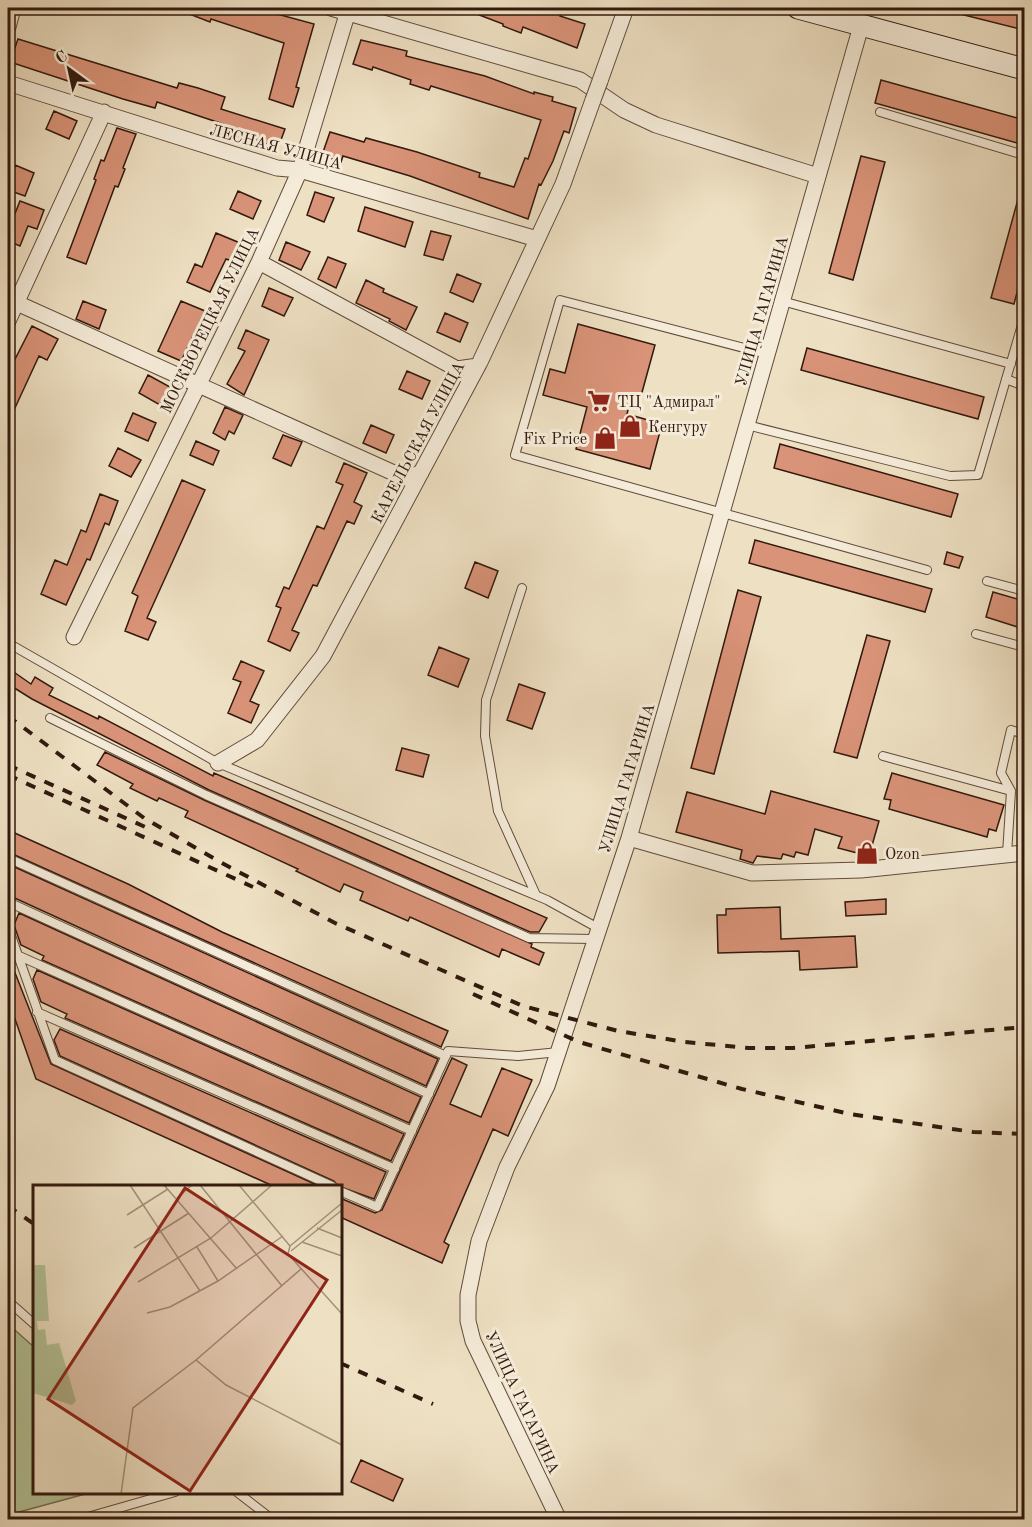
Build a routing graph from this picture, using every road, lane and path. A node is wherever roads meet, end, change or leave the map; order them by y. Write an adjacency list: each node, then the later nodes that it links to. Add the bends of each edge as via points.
1 (13, 8): 7 (street)
2 (331, 8): 5 (street)
3 (626, 8): 10 (street, КАРЕЛЬСКАЯ УЛИЦА)
4 (798, 8): 6 (street)
5 (349, 10): 10 (street, via 579,80); 14 (street, МОСКВОРЕЦКАЯ УЛИЦА)
6 (861, 26): 8 (street); 15 (street, УЛИЦА ГАГАРИНА)
7 (8, 27)
8 (1024, 69)
9 (8, 83): 11 (street, ЛЕСНАЯ УЛИЦА)
10 (597, 90): 15 (street, via 624,110 656,125); 16 (street, КАРЕЛЬСКАЯ УЛИЦА, via 563,184)
11 (104, 112): 14 (street, ЛЕСНАЯ УЛИЦА, via 277,168); 18 (street)
12 (880, 112): 13 (lane)
13 (1024, 155)
14 (300, 170): 16 (street, ЛЕСНАЯ УЛИЦА); 17 (street, МОСКВОРЕЦКАЯ УЛИЦА)
15 (818, 176): 19 (street, УЛИЦА ГАГАРИНА)
16 (537, 238): 24 (street, КАРЕЛЬСКАЯ УЛИЦА)
17 (259, 262): 24 (street, via 458,369); 26 (street, МОСКВОРЕЦКАЯ УЛИЦА)
18 (12, 301): 21 (street); 26 (street)
19 (782, 301): 22 (street, УЛИЦА ГАГАРИНА); 23 (lane)
20 (1024, 318): 23 (lane)
21 (8, 321)
22 (767, 354): 28 (street, УЛИЦА ГАГАРИНА); 30 (lane, via 560,300 515,455)
23 (1011, 364): 25 (lane)
24 (478, 366): 29 (street, КАРЕЛЬСКАЯ УЛИЦА)
25 (1006, 379): 27 (lane); 28 (lane, via 978,475 950,476)
26 (197, 384): 29 (street, via 405,478); 36 (street, МОСКВОРЕЦКАЯ УЛИЦА)
27 (1024, 386)
28 (747, 425): 30 (street, УЛИЦА ГАГАРИНА)
29 (421, 472): 42 (street, КАРЕЛЬСКАЯ УЛИЦА, via 309,677 257,740)
30 (722, 513): 31 (lane); 44 (street, УЛИЦА ГАГАРИНА)
31 (927, 570)
32 (987, 581): 34 (lane)
33 (522, 588): 48 (lane, via 486,700 485,736 498,811)
34 (1024, 591)
35 (976, 634): 38 (lane)
36 (74, 637)
37 (8, 643): 42 (lane)
38 (1024, 647)
39 (50, 718): 51 (lane, via 206,795 529,938)
40 (1024, 734): 43 (lane, via 1011,730 1001,773)
41 (883, 756): 43 (lane)
42 (219, 763): 48 (lane)
43 (1011, 791): 46 (lane)
44 (629, 838): 46 (street, via 752,873 861,870); 51 (street, УЛИЦА ГАГАРИНА)
45 (1024, 852): 46 (street)
46 (1007, 854)
47 (8, 858): 55 (lane)
48 (536, 895): 51 (lane)
49 (8, 902): 56 (lane)
50 (8, 927): 52 (lane)
51 (596, 933): 54 (street, УЛИЦА ГАГАРИНА)
52 (17, 956): 53 (lane); 57 (lane)
53 (37, 1012): 58 (lane); 59 (lane, via 55,1060)
54 (559, 1052): 55 (lane, via 518,1056 448,1051); 67 (street, УЛИЦА ГАГАРИНА, via 547,1086 507,1167 479,1241 468,1304 473,1341)
55 (446, 1056): 56 (lane)
56 (429, 1094): 57 (lane)
57 (412, 1131): 58 (lane)
58 (395, 1169): 60 (lane, via 377,1207)
59 (330, 1185)
60 (342, 1192)
61 (8, 1301): 62 (lane)
62 (33, 1323)
63 (168, 1494): 65 (lane)
64 (240, 1494): 66 (lane)
65 (77, 1520)
66 (273, 1520)
67 (559, 1520)

